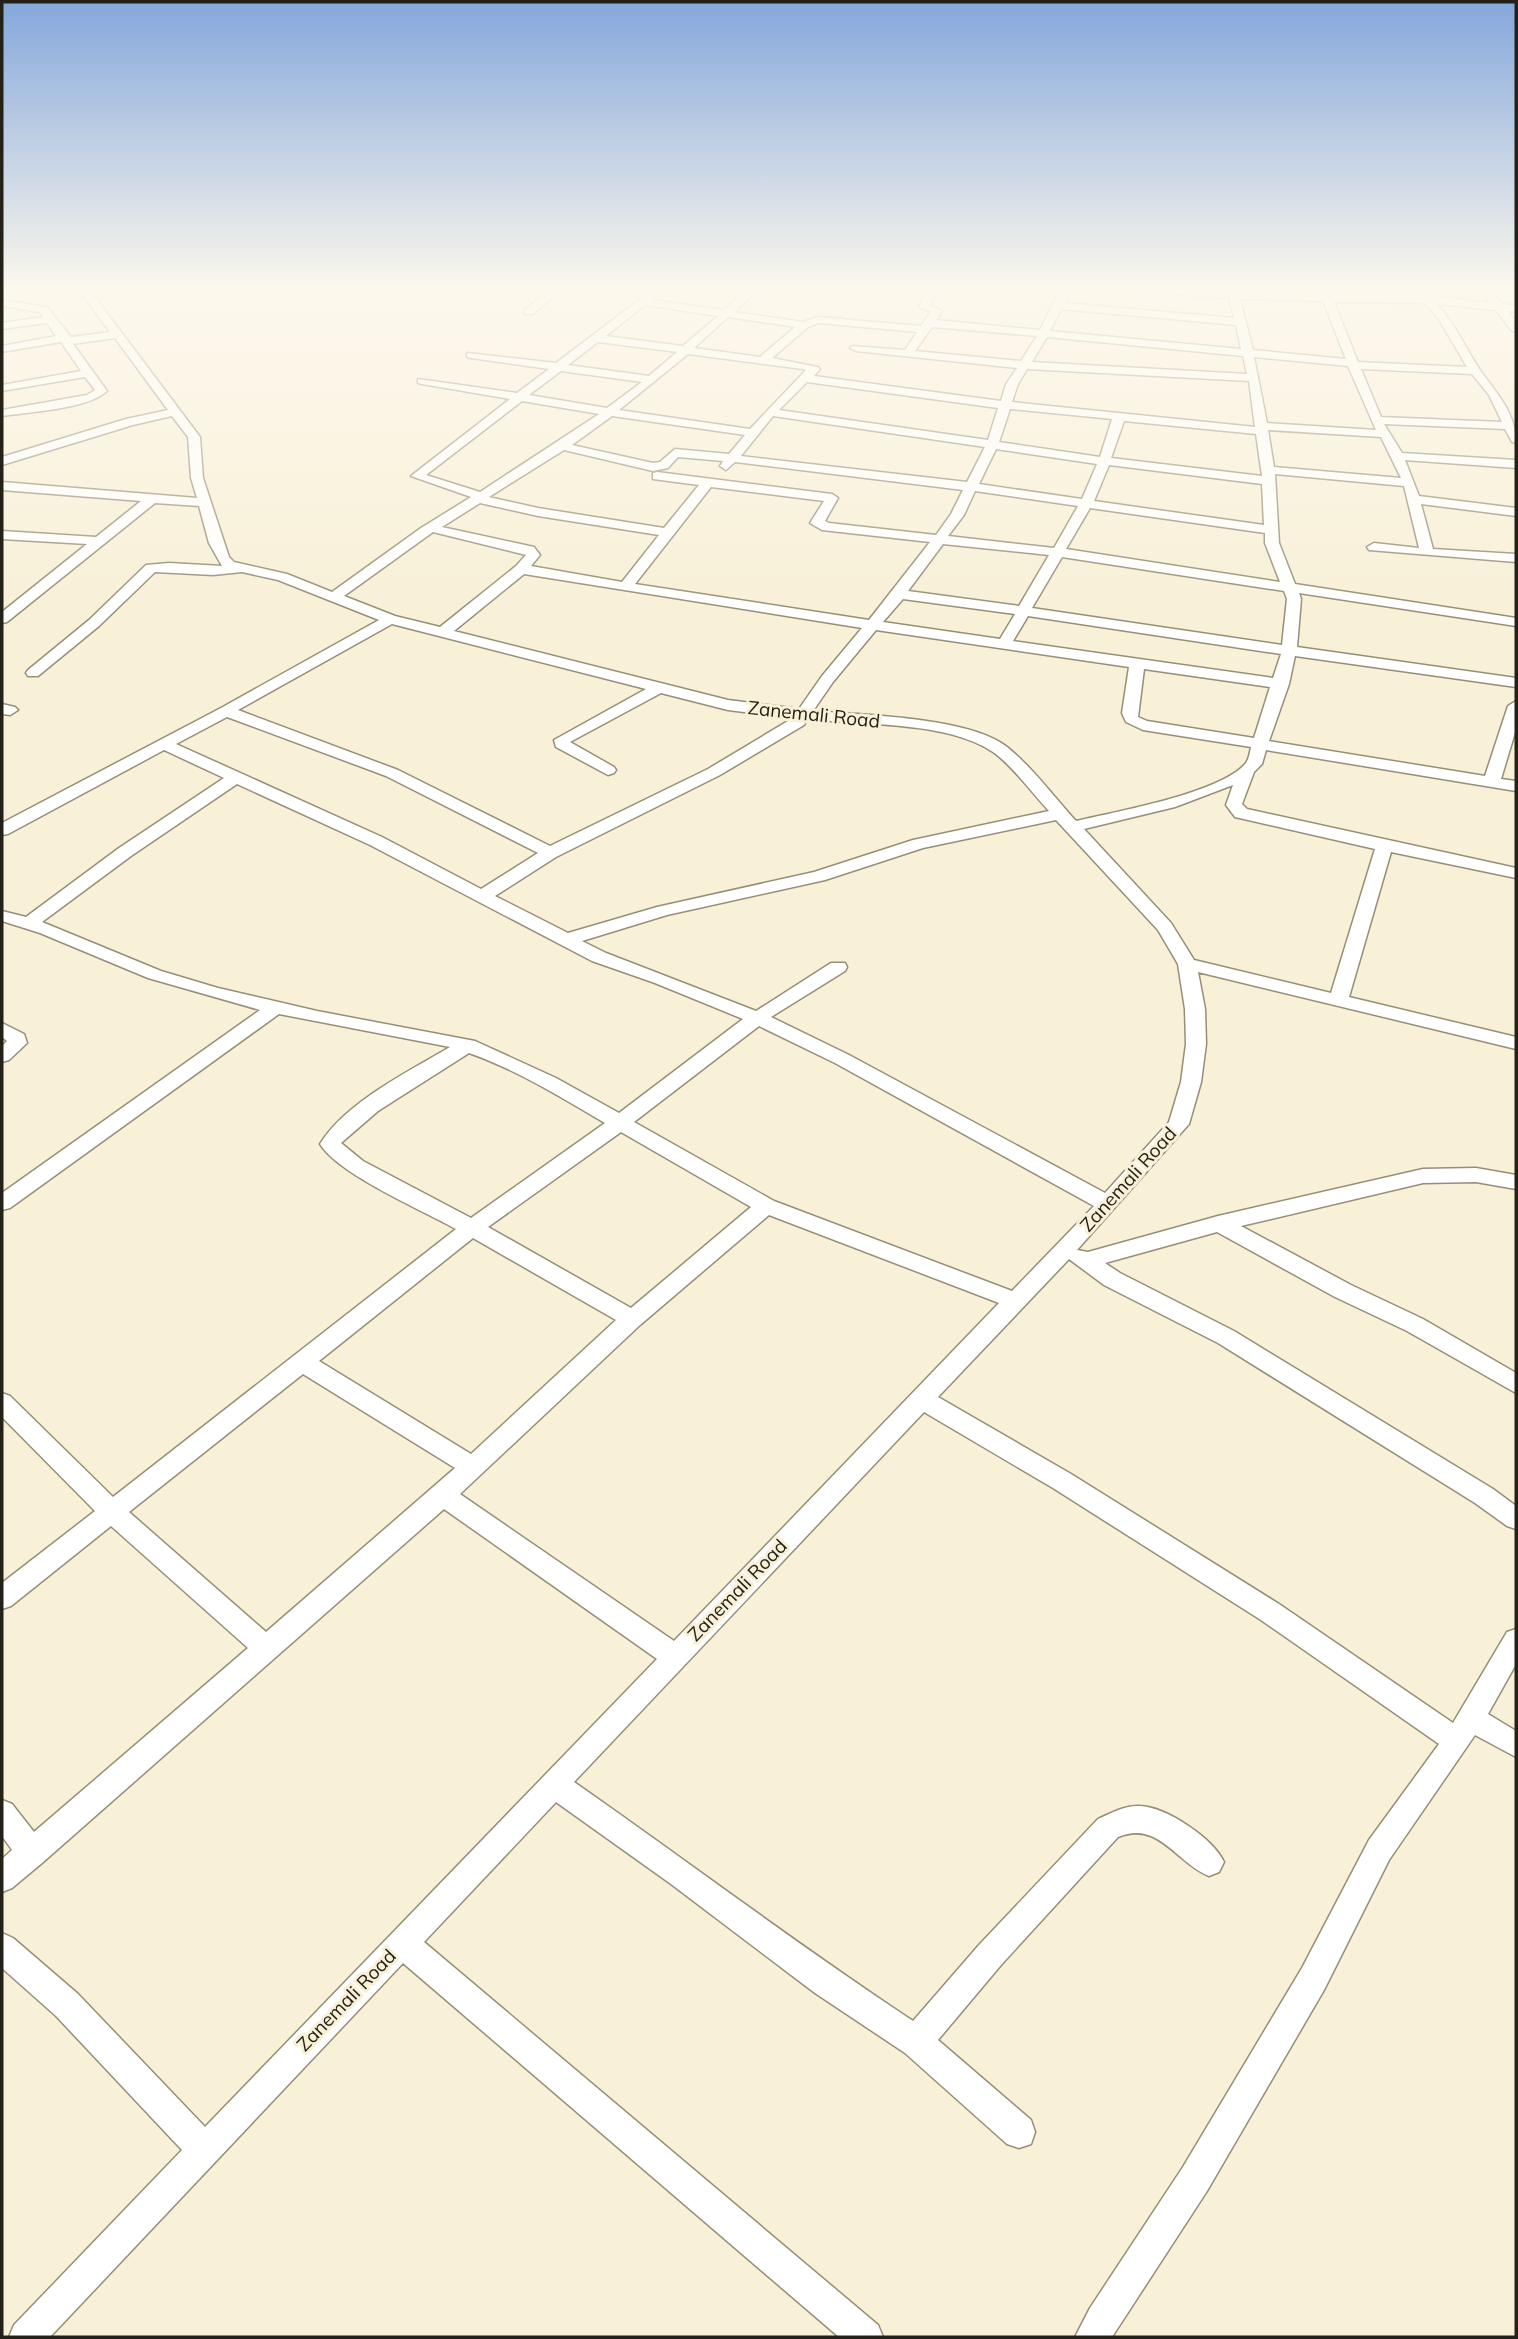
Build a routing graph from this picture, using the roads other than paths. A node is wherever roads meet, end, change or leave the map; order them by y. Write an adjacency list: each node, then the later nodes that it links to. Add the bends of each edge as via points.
1 (91, 397): 16 (street)
2 (163, 397): 14 (street)
3 (520, 397): 39 (street, via 417,476)
4 (529, 397): 13 (street)
5 (629, 397): 13 (street)
6 (783, 397): 15 (street)
7 (947, 397): 12 (street)
8 (1008, 397): 12 (street)
9 (1257, 397): 20 (street)
10 (1367, 397): 19 (street)
11 (1496, 397): 18 (street)
12 (1005, 405): 17 (street); 25 (street)
13 (611, 411): 24 (street); 26 (street)
14 (174, 412): 29 (street); 44 (street, via 194,437 197,478)
15 (769, 412): 21 (street); 25 (street)
16 (2, 413)
17 (1119, 417): 20 (street); 30 (street)
18 (1510, 419): 19 (street); 23 (street)
19 (1376, 420): 22 (street)
20 (1261, 428): 22 (street); 33 (street)
21 (754, 433): 24 (street); 28 (street)
22 (1385, 434): 27 (street)
23 (1516, 439)
24 (699, 440): 26 (street, via 664,465 653,467); 28 (street)
25 (993, 443): 30 (street); 38 (street)
26 (562, 446): 39 (street)
27 (1397, 456): 31 (street); 36 (street)
28 (732, 458): 32 (street); 35 (street)
29 (2, 461)
30 (1104, 461): 33 (street); 43 (street)
31 (1516, 464)
32 (849, 472): 38 (street); 40 (street)
33 (1269, 475): 36 (street); 47 (street)
34 (657, 476): 35 (street)
35 (709, 483): 40 (street); 48 (street)
36 (1409, 484): 42 (street)
37 (2, 486): 41 (street)
38 (973, 486): 43 (street); 50 (street)
39 (481, 498): 46 (street); 48 (street)
40 (832, 498): 50 (street, via 817,523 820,526)
41 (152, 499): 44 (street); 51 (street)
42 (1413, 499): 45 (street); 53 (street)
43 (1087, 502): 47 (street); 54 (street)
44 (205, 503): 56 (street, via 223,559)
45 (1516, 512)
46 (431, 528): 57 (street, via 529,550 533,555); 61 (street)
47 (1272, 530): 58 (street, via 1276,556)
48 (669, 533): 59 (street)
49 (2, 536): 51 (street)
50 (940, 538): 54 (street); 60 (street)
51 (99, 541): 63 (street)
52 (1374, 547): 53 (street)
53 (1427, 551): 55 (street)
54 (1057, 552): 58 (street); 64 (street)
55 (1516, 558)
56 (238, 569): 61 (street, Zanemali Road, via 282,577); 73 (street, Zanemali Road, via 152,568 86,631)
57 (521, 569): 59 (street); 69 (street)
58 (1291, 586): 67 (street); 71 (street)
59 (625, 587): 68 (street)
60 (899, 594): 64 (street); 68 (street)
61 (334, 597): 65 (street, Zanemali Road)
62 (2, 601): 63 (street)
63 (22, 603): 66 (street)
64 (1023, 610): 70 (street); 71 (street)
65 (390, 619): 69 (street, Zanemali Road); 78 (street)
66 (2, 620)
67 (1516, 622)
68 (873, 625): 70 (street); 79 (street)
69 (442, 633): 76 (street, Zanemali Road)
70 (1005, 643): 72 (street)
71 (1289, 651): 74 (street); 75 (street)
72 (1138, 663): 75 (street); 80 (street, via 1130,713 1135,722)
73 (33, 673)
74 (1516, 683)
75 (1281, 684): 80 (street)
76 (660, 687): 79 (street, Zanemali Road, via 728,705); 82 (street, via 562,740)
77 (1516, 706): 85 (street)
78 (226, 711): 81 (street); 90 (street, via 392,774)
79 (800, 715): 87 (street, Zanemali Road, via 947,728 972,735 1000,748); 90 (street, via 790,728 714,772)
80 (1260, 743): 83 (street); 85 (street)
81 (163, 744): 84 (street); 88 (street)
82 (608, 770)
83 (1246, 773): 87 (street, via 1217,788); 89 (street, via 1234,805 1237,811)
84 (236, 777): 92 (street, via 376,841); 94 (street)
85 (1492, 780): 86 (street)
86 (1516, 786)
87 (1066, 820): 95 (street, via 919,844 819,876 663,911); 96 (street, Zanemali Road, via 1165,928)
88 (2, 830)
89 (1384, 846): 91 (street); 98 (street)
90 (550, 853): 92 (street)
91 (1516, 873)
92 (482, 897): 95 (street)
93 (2, 916): 94 (street)
94 (29, 923): 99 (street, via 174,981)
95 (565, 940): 100 (street)
96 (1187, 964): 98 (street); 108 (street, Zanemali Road, via 1196,1044 1179,1124)
97 (838, 967): 100 (street)
98 (1339, 999): 102 (street)
99 (276, 1007): 103 (street); 107 (street)
100 (757, 1018): 105 (street); 108 (street, via 842,1059)
101 (2, 1029): 104 (street, via 17,1038 17,1043)
102 (1516, 1042)
103 (468, 1045): 105 (street, via 549,1082); 111 (street, via 351,1121 330,1144 344,1157)
104 (2, 1056)
105 (619, 1123): 109 (street); 111 (street)
106 (1516, 1182): 110 (street, via 1476,1175 1423,1176)
107 (2, 1203)
108 (1108, 1204): 112 (street, Zanemali Road)
109 (765, 1206): 114 (street); 115 (street)
110 (1218, 1223): 113 (street); 117 (street, via 1415,1325)
111 (472, 1228): 115 (street); 116 (street)
112 (1065, 1250): 113 (street); 114 (street, Zanemali Road)
113 (1086, 1260): 123 (street, via 1152,1301 1226,1338)
114 (1016, 1301): 118 (street, Zanemali Road)
115 (632, 1319): 120 (street)
116 (301, 1361): 120 (street); 122 (street)
117 (1516, 1384)
118 (920, 1398): 127 (street, Zanemali Road); 128 (street)
119 (2, 1402): 122 (street)
120 (471, 1466): 121 (street)
121 (443, 1495): 126 (street); 127 (street)
122 (111, 1511): 124 (street); 126 (street)
123 (1516, 1519)
124 (2, 1598)
125 (1516, 1640): 128 (street)
126 (266, 1648): 132 (street)
127 (674, 1656): 130 (street, Zanemali Road)
128 (1463, 1730): 129 (street); 142 (street, via 1379,1850 1313,1979 1195,2179)
129 (1516, 1745)
130 (553, 1784): 135 (street, Zanemali Road); 137 (street)
131 (2, 1812): 132 (street)
132 (32, 1853): 134 (street)
133 (1209, 1862): 137 (street, via 1153,1820 1137,1816 1108,1828)
134 (2, 1878)
135 (401, 1942): 139 (street, Zanemali Road); 141 (street)
136 (2, 1948): 139 (street, via 67,2005)
137 (916, 2042): 138 (street)
138 (1019, 2132)
139 (204, 2150): 140 (street, Zanemali Road)
140 (26, 2337)
141 (866, 2337)
142 (1093, 2337)

